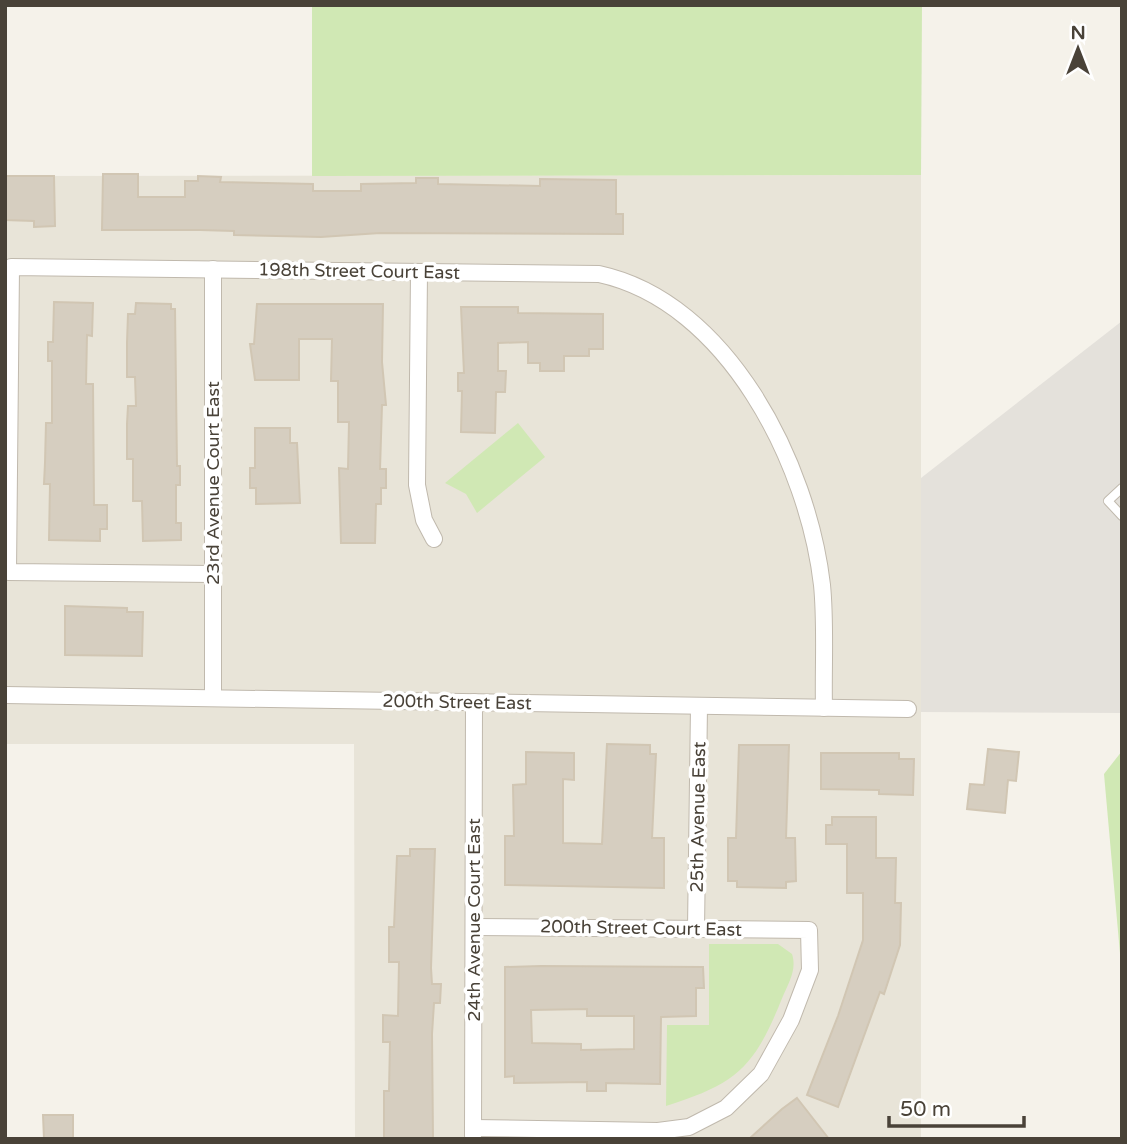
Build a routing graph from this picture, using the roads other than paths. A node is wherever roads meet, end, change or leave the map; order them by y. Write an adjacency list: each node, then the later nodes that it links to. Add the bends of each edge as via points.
1 (213, 269): 2 (street, 198th Street Court East); 6 (street, 23rd Avenue Court East); 6 (street, 198th Street Court East, via 11,267 8,572)
2 (419, 271): 5 (street, via 417,485); 11 (street, 198th Street Court East, via 599,274 621,279 669,302 693,322 753,395 774,430 802,499 822,586)
3 (1122, 488): 4 (lane, via 1108,501)
4 (1122, 516)
5 (434, 540)
6 (213, 574): 8 (street, 23rd Avenue Court East)
7 (5, 695): 8 (street, 200th Street East)
8 (213, 698): 9 (street, 200th Street East)
9 (474, 702): 10 (street, 200th Street East); 13 (street, 24th Avenue Court East)
10 (699, 706): 11 (street, 200th Street East); 14 (street, 25th Avenue East)
11 (824, 708): 12 (street, 200th Street East)
12 (908, 709)
13 (474, 927): 14 (street, 200th Street Court East); 15 (street, 24th Avenue Court East)
14 (696, 929): 15 (street, 200th Street Court East, via 808,930 810,970 791,1020 761,1074 726,1108 690,1127 658,1131)
15 (473, 1134)

